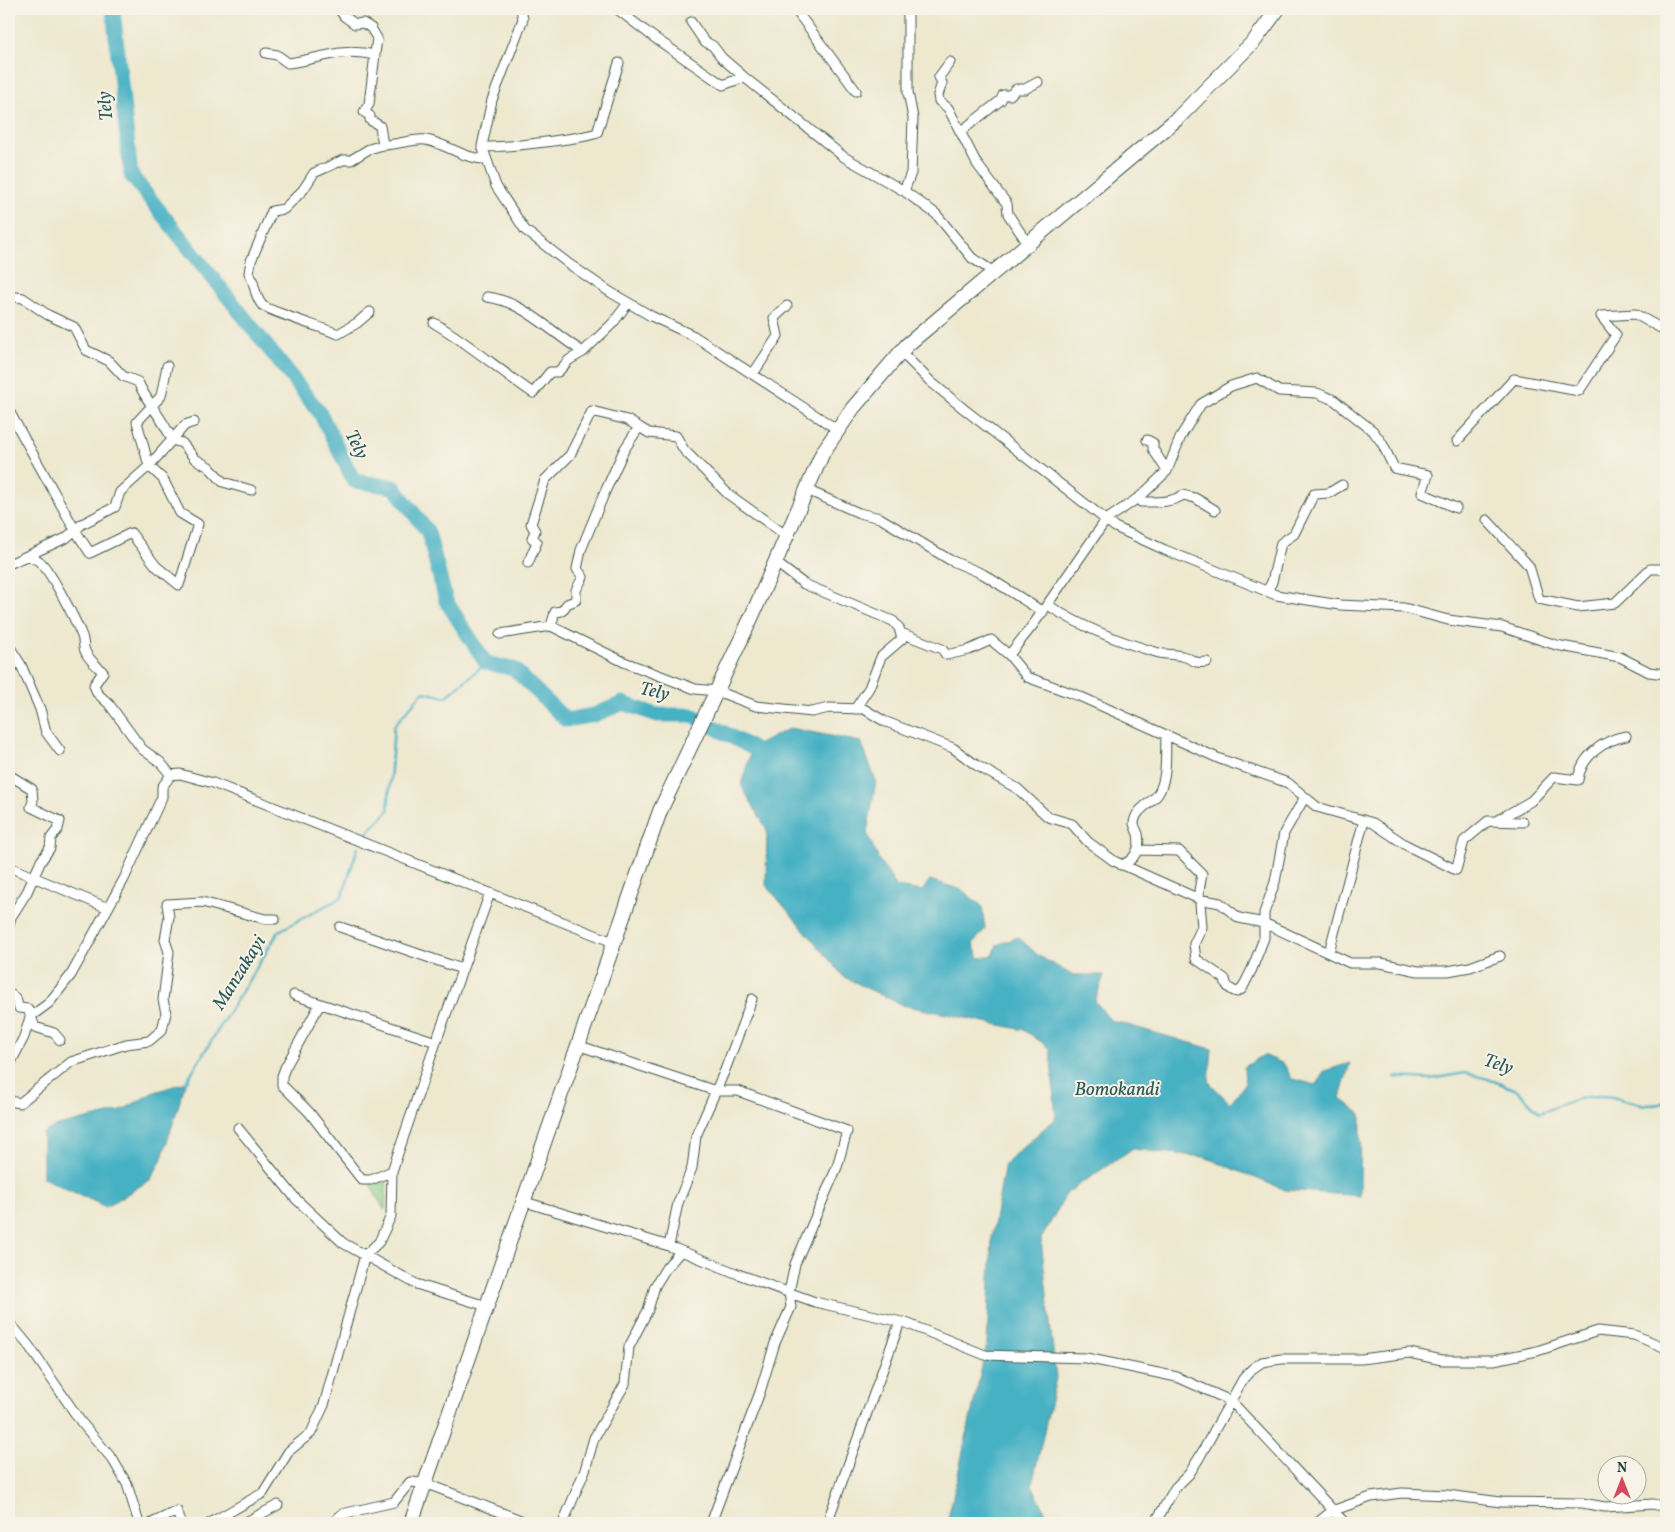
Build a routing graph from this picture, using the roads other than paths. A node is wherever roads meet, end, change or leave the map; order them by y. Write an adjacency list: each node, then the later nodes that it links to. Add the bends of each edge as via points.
1 (339, 9): 9 (street, via 355,24 363,23 371,28 376,38)
2 (521, 9): 17 (street, via 523,19 492,100)
3 (617, 9): 12 (street, via 723,85)
4 (795, 9): 14 (street)
5 (908, 9): 19 (street, via 908,92 913,118 910,173)
6 (1278, 9): 20 (main road, via 1255,40 1178,118)
7 (691, 22): 12 (street, via 704,41)
8 (266, 53): 9 (street, via 288,62 333,52)
9 (374, 56): 16 (street, via 368,104 364,112 380,126)
10 (950, 62): 15 (street, via 939,77 941,88 938,95)
11 (619, 63): 17 (street, via 597,133 522,145)
12 (744, 77): 19 (street, via 844,157)
13 (1038, 82): 15 (street, via 1003,95)
14 (856, 90)
15 (960, 132): 20 (street)
16 (383, 144): 18 (street, via 423,140 442,144 476,160); 26 (street, via 314,173 284,209 272,211 249,273 255,282 255,295 263,307 338,334)
17 (482, 146): 18 (street)
18 (486, 159): 24 (street, via 496,186 525,230)
19 (904, 191): 21 (street, via 936,214 972,258)
20 (1028, 244): 21 (main road)
21 (994, 272): 30 (main road)
22 (9, 296): 33 (street, via 23,298 74,327 86,350 109,360 123,376 138,382)
23 (486, 297): 29 (street, via 515,305)
24 (628, 303): 29 (street); 32 (street, via 694,336)
25 (787, 306): 32 (street, via 774,318 778,336)
26 (370, 312)
27 (434, 323): 29 (street, via 534,393 550,372 558,372)
28 (1666, 331): 40 (street, via 1635,314 1601,316 1616,334 1579,392 1514,379)
29 (583, 352)
30 (901, 352): 37 (main road); 49 (street, via 938,387)
31 (167, 366): 33 (street, via 161,396)
32 (753, 374): 37 (street)
33 (152, 406): 38 (street, via 166,424); 41 (street, via 137,422)
34 (9, 411): 51 (street)
35 (194, 422): 38 (street, via 185,425)
36 (639, 427): 52 (street, via 649,433 676,436 684,450 728,494); 57 (street, via 627,420 592,411 570,455 545,480 531,524 535,531 532,538 537,542); 62 (street, via 624,450 581,550 577,569 583,576 576,590 576,600 562,611 555,612)
37 (838, 430): 45 (main road, via 823,452)
38 (172, 440): 41 (street); 44 (street, via 182,443 195,459 209,467 223,482)
39 (1147, 440): 42 (street, via 1153,443 1153,449)
40 (1457, 441)
41 (150, 466): 51 (street, via 120,492 115,507); 51 (street, via 163,479 180,513 198,524 179,585 156,566 131,534 90,553)
42 (1167, 471): 46 (street); 47 (street, via 1181,436 1201,404 1231,386 1256,378 1279,391 1317,393 1334,400 1373,431 1394,468 1428,474 1422,493)
43 (1342, 485): 53 (street, via 1329,493 1314,494 1294,534)
44 (252, 490)
45 (807, 490): 52 (main road); 61 (street, via 859,514 880,518 950,560)
46 (1141, 496): 48 (street, via 1141,502 1189,496); 49 (street)
47 (1456, 508)
48 (1215, 510)
49 (1106, 520): 60 (street, via 1165,550); 61 (street)
50 (1487, 520): 59 (street, via 1530,566 1539,599 1578,607 1614,603 1650,569)
51 (75, 530): 55 (street, via 66,538)
52 (787, 536): 56 (main road)
53 (1281, 544): 54 (street); 60 (street)
54 (1292, 544)
55 (28, 556): 58 (street); 75 (street, via 40,561 53,579 69,607 85,652 103,672 94,685 97,693 142,749 160,762)
56 (775, 562): 63 (street, via 804,584 893,621); 69 (main road)
57 (528, 563)
58 (9, 564)
59 (1666, 569)
60 (1267, 591): 68 (street, via 1340,605 1404,608 1448,620 1502,628 1556,645 1620,656 1650,672)
61 (1045, 608): 66 (street); 67 (street, via 1084,627 1097,629 1112,639 1160,654 1184,656 1195,663)
62 (551, 626): 64 (street); 69 (street, via 624,662)
63 (900, 633): 66 (street, via 942,649 946,654 969,650 991,640); 70 (street, via 902,639 881,657 870,688)
64 (500, 634)
65 (9, 646): 73 (street, via 40,709 46,732)
66 (1009, 655): 71 (street, via 1027,677 1079,696)
67 (1207, 662)
68 (1666, 674)
69 (713, 697): 70 (street, via 812,712 829,708); 91 (main road, via 660,811)
70 (855, 709): 81 (street, via 864,709 884,721 953,748 1018,789 1048,817 1072,824 1088,842)
71 (1166, 736): 76 (street, via 1288,783); 80 (street, via 1164,775 1158,794 1142,807 1134,823 1138,834)
72 (1626, 736): 78 (street, via 1613,738 1598,747 1584,764 1578,780 1554,778 1531,801)
73 (60, 752)
74 (9, 775): 83 (street, via 32,789 31,807 60,821)
75 (171, 776): 84 (street, via 180,774 213,783); 86 (street, via 162,787 162,797 150,824)
76 (1305, 797): 77 (street, via 1317,807); 88 (street, via 1284,833)
77 (1364, 820): 78 (street, via 1456,870 1464,842 1488,821); 92 (street)
78 (1496, 821): 79 (street)
79 (1523, 822)
80 (1137, 850): 81 (street, via 1130,862); 85 (street, via 1184,853 1202,874)
81 (1122, 865): 85 (street)
82 (9, 867): 83 (street)
83 (34, 877): 86 (street); 89 (street, via 10,917)
84 (490, 893): 91 (street); 94 (street)
85 (1199, 899): 88 (street, via 1220,902 1238,918); 88 (street, via 1202,927 1194,944 1196,959 1225,979 1230,990 1237,992 1242,989 1264,938)
86 (108, 908): 99 (street, via 71,975 50,1003)
87 (275, 919): 106 (street, via 202,902 166,904 165,940 169,952 162,1030 149,1041 126,1044 71,1062 20,1103)
88 (1264, 923): 92 (street)
89 (9, 925)
90 (340, 927): 94 (street)
91 (614, 942): 102 (main road)
92 (1329, 952): 93 (street, via 1350,962 1418,971 1463,968)
93 (1500, 956)
94 (462, 969): 101 (street)
95 (9, 992): 99 (street, via 19,1008 28,1009)
96 (294, 995): 98 (street)
97 (752, 999): 105 (street)
98 (320, 1004): 101 (street); 108 (street, via 285,1068 282,1085 309,1112 362,1180 371,1180)
99 (30, 1017): 100 (street, via 35,1027 54,1033); 103 (street, via 24,1037)
100 (60, 1040)
101 (436, 1042): 108 (street)
102 (577, 1045): 105 (street); 109 (main road)
103 (11, 1056): 104 (street)
104 (9, 1066)
105 (716, 1091): 110 (street, via 696,1136 692,1168 678,1203); 113 (street, via 738,1091 847,1131 837,1167 795,1264)
106 (9, 1101)
107 (238, 1128): 112 (street, via 296,1200 329,1232)
108 (392, 1170): 112 (street, via 391,1216 379,1242)
109 (522, 1201): 110 (street); 114 (main road)
110 (669, 1246): 111 (street)
111 (681, 1251): 113 (street); 131 (street, via 655,1286 648,1310 629,1347 625,1384 594,1438 585,1470)
112 (365, 1255): 114 (street, via 416,1284); 126 (street, via 324,1406 311,1434 289,1451 264,1493)
113 (789, 1292): 116 (street, via 815,1302); 132 (street, via 791,1307)
114 (486, 1306): 119 (main road)
115 (9, 1322): 123 (street, via 81,1422 113,1460 127,1484)
116 (900, 1322): 118 (street, via 985,1356 1086,1358 1177,1377); 133 (street)
117 (1666, 1348): 118 (street, via 1634,1335 1598,1331 1537,1352 1494,1360 1442,1360 1410,1353 1361,1359 1281,1359 1262,1362 1252,1369)
118 (1231, 1401): 122 (street); 134 (street, via 1189,1474 1175,1488)
119 (425, 1483): 128 (street, via 410,1482 394,1502 342,1514); 129 (main road); 130 (street)
120 (278, 1506): 127 (street)
121 (1666, 1507): 122 (street, via 1653,1504 1605,1507 1582,1503 1501,1502 1402,1493 1371,1497)
122 (1332, 1511): 135 (street); 136 (street)
123 (139, 1523)
124 (152, 1523): 125 (street, via 177,1511)
125 (182, 1523)
126 (210, 1523)
127 (244, 1523)
128 (332, 1523)
129 (411, 1523)
130 (528, 1523)
131 (563, 1523)
132 (711, 1523)
133 (827, 1523)
134 (1155, 1523)
135 (1317, 1523)
136 (1345, 1523)

